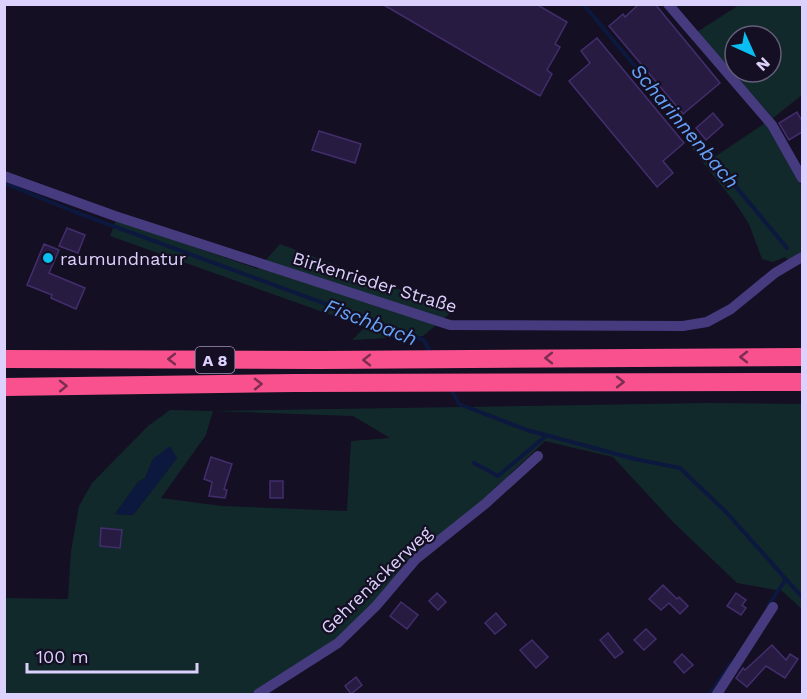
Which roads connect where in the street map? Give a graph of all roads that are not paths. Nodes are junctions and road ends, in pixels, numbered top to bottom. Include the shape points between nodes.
1 (668, 4) edge
2 (4, 176) edge
3 (802, 178) edge
4 (802, 257) edge
5 (802, 357) edge
6 (4, 359) edge
7 (802, 382) edge
8 (4, 387) edge
9 (538, 456) dead end
10 (773, 607) dead end
11 (258, 694) edge
12 (717, 694) edge

1 - 3 street via 772,125
2 - 4 street, Birkenrieder Straße via 450,325 683,326 706,322 731,309 775,273
5 -> 6 highway, A 8
8 -> 7 highway, A 8
9 - 11 street, Gehrenäckerweg via 416,559 338,643
10 - 12 street

